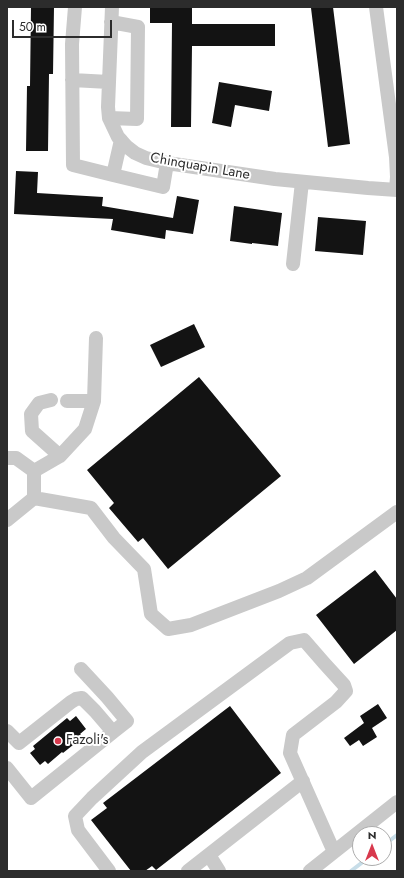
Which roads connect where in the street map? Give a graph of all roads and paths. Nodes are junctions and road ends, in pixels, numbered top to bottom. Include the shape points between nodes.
1 (75, 7) edge
2 (112, 7) edge
3 (376, 7) edge
4 (111, 22) junction
5 (72, 80) junction
6 (109, 82) junction
7 (109, 118) junction
8 (121, 140) junction
9 (167, 163) junction
10 (112, 175) junction
11 (302, 182) junction
12 (396, 189) edge
13 (293, 264) dead end
14 (96, 338) dead end
15 (51, 400) dead end
16 (66, 401) dead end
17 (94, 401) junction
18 (60, 456) junction
19 (7, 458) edge
20 (34, 471) junction
21 (34, 498) junction
22 (397, 512) edge
23 (7, 520) edge
24 (81, 669) dead end
25 (7, 731) edge
26 (113, 732) junction
27 (7, 768) edge
28 (303, 781) junction
29 (397, 802) edge
30 (334, 852) junction
31 (209, 855) junction
32 (109, 871) edge
33 (188, 871) edge
34 (219, 871) edge
35 (310, 871) edge

1 - 5 street
2 - 4 street, Chinquapin Lane
3 - 12 street via 396,157
4 - 6 street, Chinquapin Lane
4 - 7 street via 138,27 137,119
5 - 6 street
5 - 10 street via 73,165
6 - 7 street, Chinquapin Lane
7 - 8 street, Chinquapin Lane
8 - 9 street, Chinquapin Lane via 135,153
8 - 10 street
9 - 10 street via 163,187
9 - 11 street, Chinquapin Lane
11 - 12 street, Chinquapin Lane
11 - 13 street
14 - 17 street
15 - 18 street via 39,403 31,414 32,431
16 - 17 street
17 - 18 street via 85,429
18 - 20 street
19 - 20 street via 16,458
20 - 21 street
21 - 22 street via 91,508 114,538 144,569 151,614 168,629 191,625 307,578
21 - 23 street
24 - 26 street via 127,721
25 - 26 street via 19,743 71,702 82,698
26 - 27 street via 31,798
28 - 30 street
28 - 31 street
28 - 32 street via 290,753 293,735 336,702 346,691 344,685 304,640 290,643 142,752 75,816 78,830
29 - 30 street
30 - 35 street
31 - 33 street
31 - 34 street

